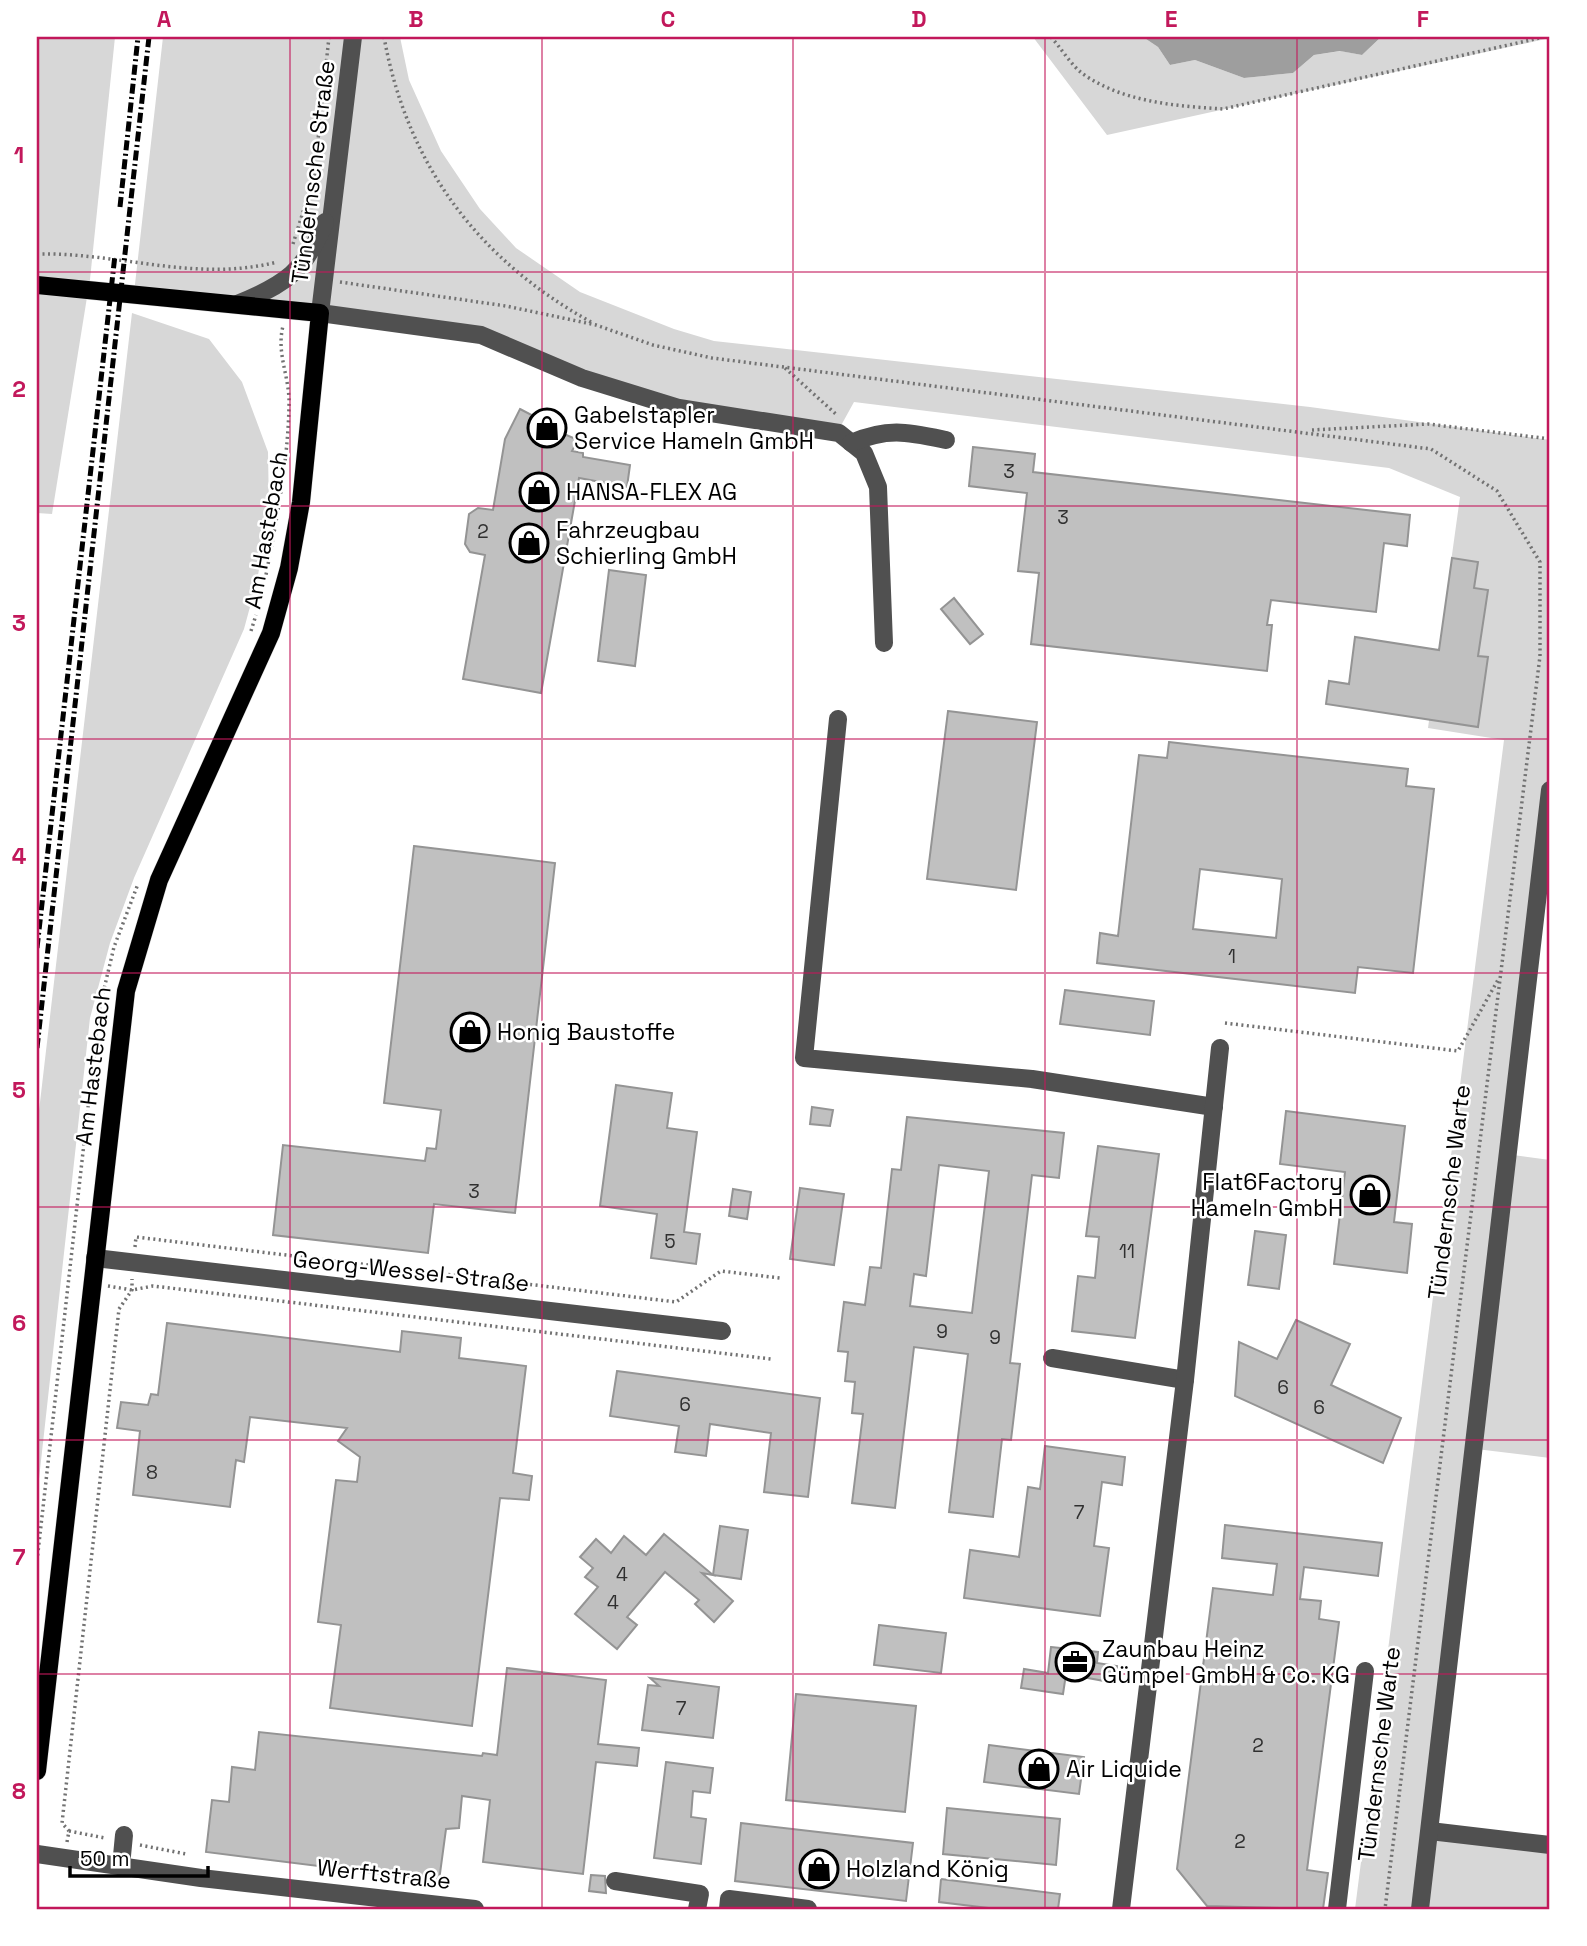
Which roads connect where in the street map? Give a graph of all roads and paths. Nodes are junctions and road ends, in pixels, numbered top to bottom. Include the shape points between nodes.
1 (329, 37) edge
2 (353, 37) edge
3 (384, 37) edge
4 (1051, 37) edge
5 (1544, 37) edge
6 (334, 200) junction
7 (290, 250) dead end
8 (37, 254) edge
9 (284, 259) dead end
10 (325, 279) junction
11 (37, 285) edge
12 (237, 304) junction
13 (287, 310) junction
14 (320, 313) junction
15 (596, 325) junction
16 (783, 367) junction
17 (838, 422) dead end
18 (1302, 430) junction
19 (1550, 439) edge
20 (946, 440) dead end
21 (851, 443) junction
22 (264, 588) dead end
23 (257, 611) dead end
24 (250, 634) dead end
25 (884, 643) dead end
26 (838, 719) dead end
27 (1550, 790) edge
28 (143, 872) dead end
29 (1500, 976) junction
30 (1225, 1023) dead end
31 (1220, 1048) dead end
32 (1214, 1107) junction
33 (95, 1258) junction
34 (133, 1263) junction
35 (780, 1278) dead end
36 (131, 1290) junction
37 (722, 1331) dead end
38 (1052, 1358) dead end
39 (771, 1360) dead end
40 (1185, 1380) junction
41 (37, 1561) edge
42 (1365, 1671) dead end
43 (37, 1771) edge
44 (1430, 1831) junction
45 (124, 1835) dead end
46 (1550, 1845) edge
47 (37, 1854) edge
48 (64, 1858) junction
49 (121, 1866) junction
50 (615, 1881) dead end
51 (475, 1909) edge
52 (697, 1909) edge
53 (728, 1909) edge
54 (808, 1909) edge
55 (1121, 1909) edge
56 (1337, 1909) edge
57 (1384, 1909) edge
58 (1420, 1909) edge

1 - 7 path via 314,177
2 - 6 street, Tündernsche Straße
3 - 15 path via 400,103 420,150 462,218 524,279
4 - 5 path via 1081,73 1118,92 1171,106 1223,109
6 - 10 street, Tündernsche Straße
6 - 12 street via 317,243 297,273
8 - 9 path via 214,271
10 - 14 street, Tündernsche Straße
10 - 15 path via 506,306
11 - 12 main road
12 - 13 main road
13 - 14 main road
13 - 22 path via 279,343 289,408
14 - 21 street via 481,335 582,377 679,408 839,433
14 - 33 main road, Am Hastebach via 301,502 271,633 159,880 125,991
15 - 16 path via 653,345
16 - 17 path via 838,413
16 - 18 path
18 - 19 path via 1428,424
18 - 29 path, Tündernsche Warte via 1431,449 1497,491 1540,562 1540,656
20 - 21 street via 903,431 876,432
21 - 25 street via 864,453 878,487
23 - 24 path
26 - 32 street via 804,1058 1032,1079
27 - 44 street
28 - 41 path via 114,947 99,1010
29 - 30 path via 1458,1051
29 - 57 path, Tündernsche Warte
31 - 32 street
32 - 40 street
33 - 34 street, Georg-Wessel-Straße
33 - 43 main road, Am Hastebach
34 - 35 path via 136,1237 676,1302 722,1271
34 - 36 path
34 - 37 street, Georg-Wessel-Straße
36 - 39 path via 153,1286
36 - 48 path via 119,1309 62,1823 69,1831
38 - 40 street
40 - 55 street
42 - 56 street
44 - 46 street
44 - 58 street
45 - 49 street
47 - 48 street, Werftstraße
48 - 49 street, Werftstraße
49 - 51 street, Werftstraße
50 - 52 street via 700,1894
53 - 54 street via 729,1899

